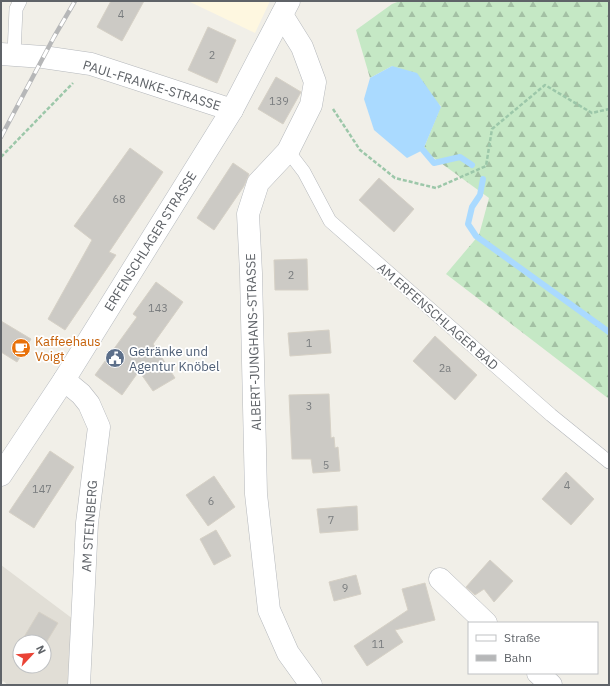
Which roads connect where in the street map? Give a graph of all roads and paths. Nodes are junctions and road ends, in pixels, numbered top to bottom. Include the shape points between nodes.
1 (20, 1) edge
2 (285, 8) edge
3 (7, 54) edge
4 (92, 64) junction
5 (315, 82) junction
6 (609, 109) edge
7 (232, 110) junction
8 (288, 151) junction
9 (1, 157) edge
10 (64, 380) junction
11 (609, 462) edge
12 (1, 475) edge
13 (440, 579) dead end
14 (485, 622) edge
15 (539, 674) edge
16 (79, 685) edge
17 (310, 685) edge
18 (551, 685) edge

1 - 3 lane
2 - 5 street
2 - 7 street, ERFENSCHLAGER STRASSE
3 - 4 street, PAUL-FRANKE-STRASSE
4 - 7 street, PAUL-FRANKE-STRASSE
4 - 9 path
5 - 6 path via 360,150 395,178 436,188 486,166 492,129 544,85 592,113
5 - 8 street, ALBERT-JUNGHANS-STRASSE via 311,105
7 - 10 street, ERFENSCHLAGER STRASSE
8 - 11 lane, AM ERFENSCHLAGER BAD via 304,172 330,221 551,415
8 - 17 street, ALBERT-JUNGHANS-STRASSE via 258,183 248,214 252,273 256,494 269,610 288,653
10 - 12 street, ERFENSCHLAGER STRASSE
10 - 16 street, AM STEINBERG via 89,404 99,427 87,523
13 - 14 street
15 - 18 street

